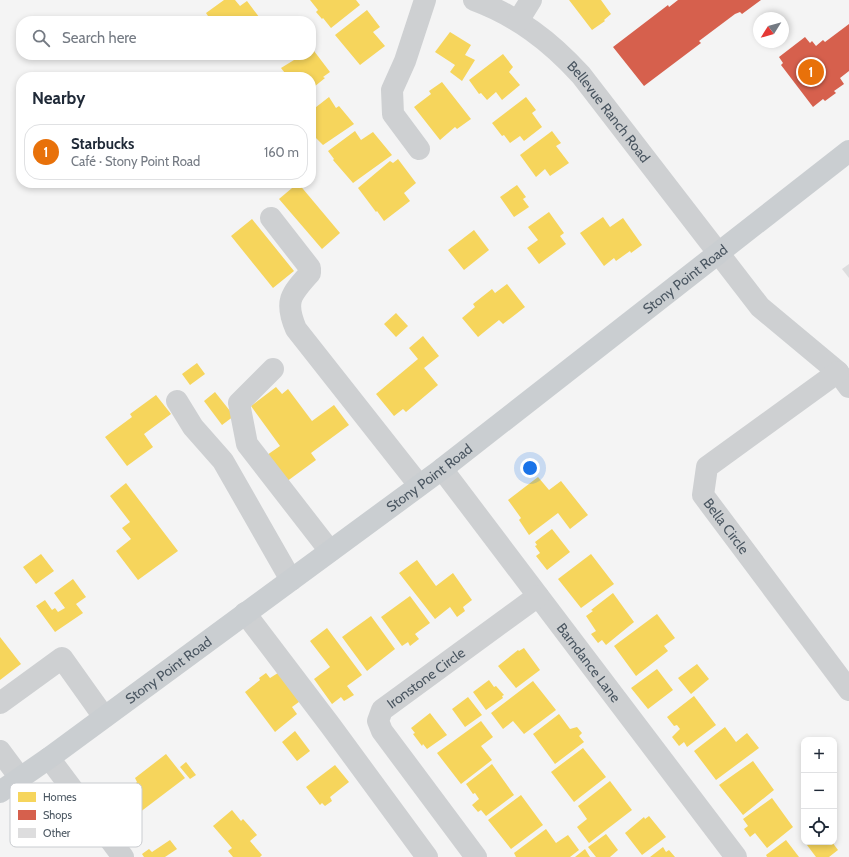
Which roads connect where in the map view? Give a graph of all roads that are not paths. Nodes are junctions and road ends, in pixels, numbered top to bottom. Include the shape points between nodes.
1 (425, 0) edge
2 (474, 0) edge
3 (531, 0) edge
4 (518, 21) junction
5 (419, 149) dead end
6 (849, 152) edge
7 (271, 218) dead end
8 (718, 253) junction
9 (273, 369) dead end
10 (843, 379) edge
11 (177, 401) dead end
12 (442, 469) junction
13 (419, 485) junction
14 (330, 551) junction
15 (291, 580) junction
16 (538, 596) junction
17 (245, 613) junction
18 (849, 690) edge
19 (0, 703) edge
20 (104, 717) junction
21 (0, 751) edge
22 (49, 758) junction
23 (20, 778) junction
24 (13, 783) edge
25 (68, 783) edge
26 (10, 785) edge
27 (0, 792) edge
28 (116, 847) edge
29 (123, 857) edge
30 (427, 857) edge
31 (476, 857) edge
32 (736, 857) edge

1 - 5 street via 406,61 392,90 393,114
2 - 4 street, Bellevue Ranch Road
3 - 4 street
4 - 8 street, Bellevue Ranch Road via 544,38 581,75
6 - 8 main road, Stony Point Road
7 - 13 street via 310,268 310,273 292,293 289,306 296,329
8 - 10 street, Bella Circle via 760,307
8 - 12 main road, Stony Point Road
9 - 14 street via 239,403 247,444
10 - 18 street, Bella Circle via 707,467 703,495
11 - 15 street via 192,427 223,461
12 - 13 main road, Stony Point Road
12 - 16 street, Barndance Lane
13 - 14 main road, Stony Point Road
14 - 15 main road, Stony Point Road
15 - 17 main road, Stony Point Road
16 - 31 street, Ironstone Circle via 382,710 378,721 382,731
16 - 32 street, Barndance Lane
17 - 20 main road, Stony Point Road
17 - 30 street
19 - 20 street via 62,658
20 - 22 main road, Stony Point Road
21 - 23 street
22 - 23 main road, Stony Point Road
22 - 25 street
23 - 24 main road, Stony Point Road
26 - 27 main road, Stony Point Road
28 - 29 street

